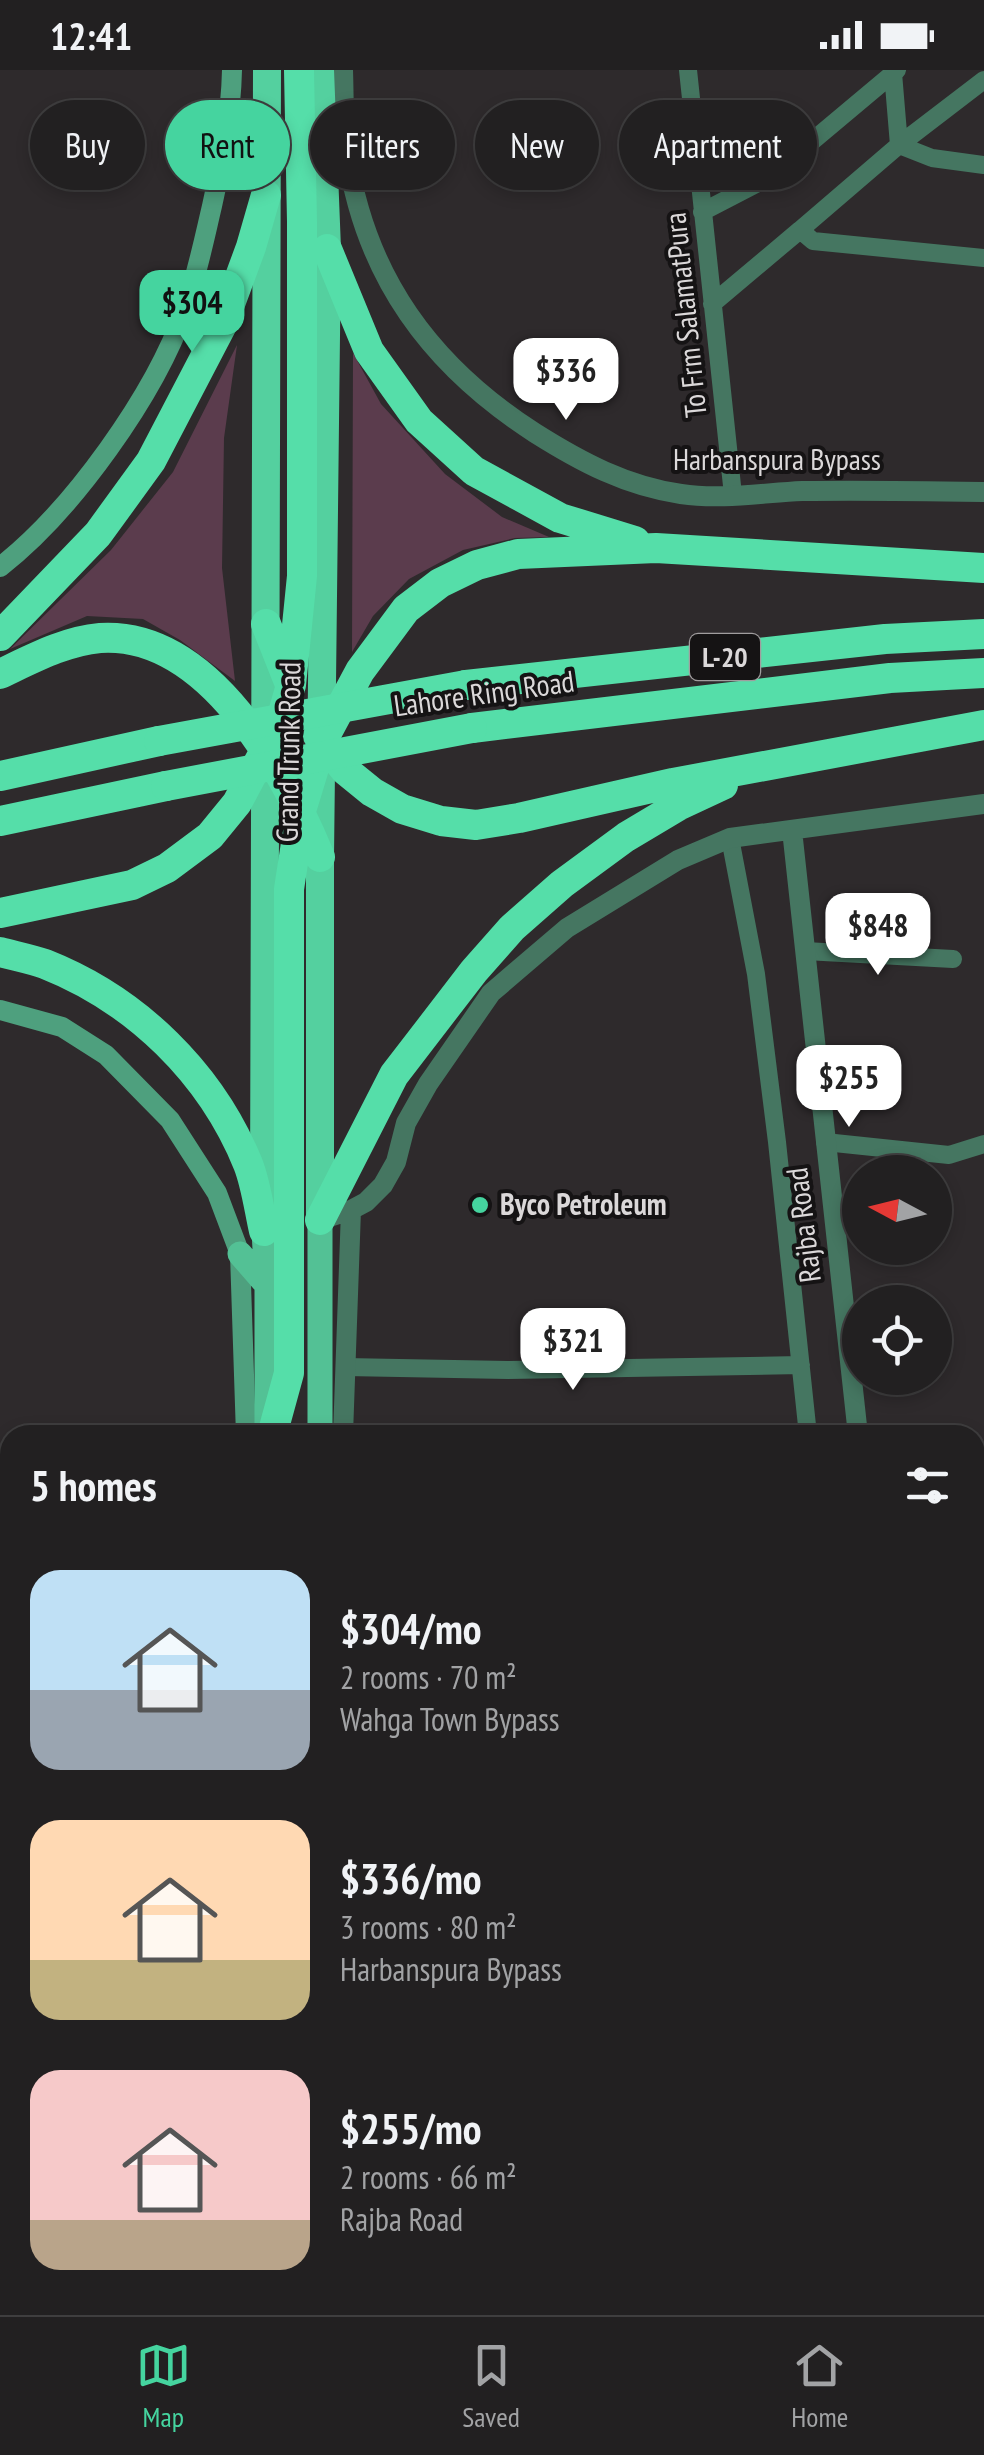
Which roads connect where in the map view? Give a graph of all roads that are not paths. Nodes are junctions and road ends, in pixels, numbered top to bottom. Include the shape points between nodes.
1 (232, 70) edge
2 (266, 70) edge
3 (299, 70) edge
4 (320, 70) edge
5 (343, 70) edge
6 (688, 70) edge
7 (895, 72) edge
8 (984, 80) edge
9 (899, 145) junction
10 (984, 165) edge
11 (266, 195) junction
12 (702, 212) junction
13 (800, 230) junction
14 (327, 248) junction
15 (984, 258) edge
16 (712, 304) junction
17 (984, 492) edge
18 (733, 495) junction
19 (656, 548) junction
20 (0, 567) edge
21 (984, 568) edge
22 (266, 624) junction
23 (984, 634) edge
24 (0, 636) edge
25 (984, 673) edge
26 (0, 674) edge
27 (291, 685) junction
28 (984, 725) edge
29 (322, 742) junction
30 (264, 749) junction
31 (757, 768) junction
32 (0, 776) edge
33 (984, 804) edge
34 (301, 811) junction
35 (0, 821) edge
36 (792, 830) junction
37 (730, 838) junction
38 (320, 856) junction
39 (0, 913) edge
40 (805, 951) junction
41 (0, 952) edge
42 (953, 959) dead end
43 (0, 1010) edge
44 (825, 1142) junction
45 (984, 1144) edge
46 (351, 1210) junction
47 (320, 1220) junction
48 (264, 1231) junction
49 (240, 1254) junction
50 (267, 1285) junction
51 (801, 1365) junction
52 (345, 1367) junction
53 (246, 1425) edge
54 (270, 1425) edge
55 (273, 1425) edge
56 (320, 1425) edge
57 (343, 1425) edge
58 (807, 1425) edge
59 (857, 1425) edge
60 (0, 1679) edge
61 (0, 1694) edge

1 - 20 main road via 226,146 196,276 176,330 93,470
2 - 11 highway, Grand Trunk Road
3 - 27 highway via 302,576
4 - 14 highway, Grand Trunk Road
5 - 18 street, Harbanspura Bypass via 347,156 362,218 386,278 440,355 513,419 574,458 650,488
6 - 12 street, To Frm SalamatPura
7 - 9 street
7 - 12 street via 760,182
8 - 9 street
9 - 10 street via 932,158
9 - 13 street
11 - 22 highway, Grand Trunk Road
11 - 24 highway via 223,323 151,461 98,534
12 - 16 street, To Frm SalamatPura
13 - 15 street via 813,242
13 - 16 street
14 - 19 highway via 368,351 419,421 474,471 560,518
14 - 29 highway, Grand Trunk Road
16 - 18 street, To Frm SalamatPura
17 - 18 street, Harbanspura Bypass
19 - 21 highway
19 - 29 highway via 518,554 440,583 380,640
22 - 27 highway
22 - 30 highway, Grand Trunk Road
23 - 32 highway, Lahore Ring Road / L-20, bridge via 466,685 158,740
25 - 35 highway, Lahore Ring Road / L-20, bridge via 890,678 472,728
26 - 30 highway via 79,640 146,644 206,678
27 - 29 highway
27 - 30 highway
28 - 31 highway
29 - 31 highway via 345,770 402,809 476,825
29 - 34 highway
29 - 38 highway, Grand Trunk Road
30 - 34 highway
30 - 39 highway via 237,802 210,836 167,868 132,886
30 - 48 highway, Grand Trunk Road
31 - 47 highway via 626,837 512,928 394,1075
33 - 36 street
34 - 38 highway
34 - 55 highway via 289,888 290,1373
36 - 37 street
36 - 40 street, Rajba Road
37 - 46 street via 678,860 567,928 491,993 406,1123 390,1175
37 - 51 street via 756,974
38 - 47 highway, Grand Trunk Road
40 - 42 street
40 - 44 street, Rajba Road
41 - 48 highway via 93,986 144,1021 190,1066 249,1166
43 - 49 main road via 62,1027 106,1055 170,1120 216,1193
44 - 45 street via 949,1155
44 - 59 street, Rajba Road
46 - 47 street
46 - 52 street
47 - 56 main road, Grand Trunk Road
48 - 50 main road, Grand Trunk Road
49 - 50 main road
49 - 53 main road
50 - 54 main road, Grand Trunk Road
51 - 52 street
51 - 58 street
52 - 57 street
60 - 61 street

